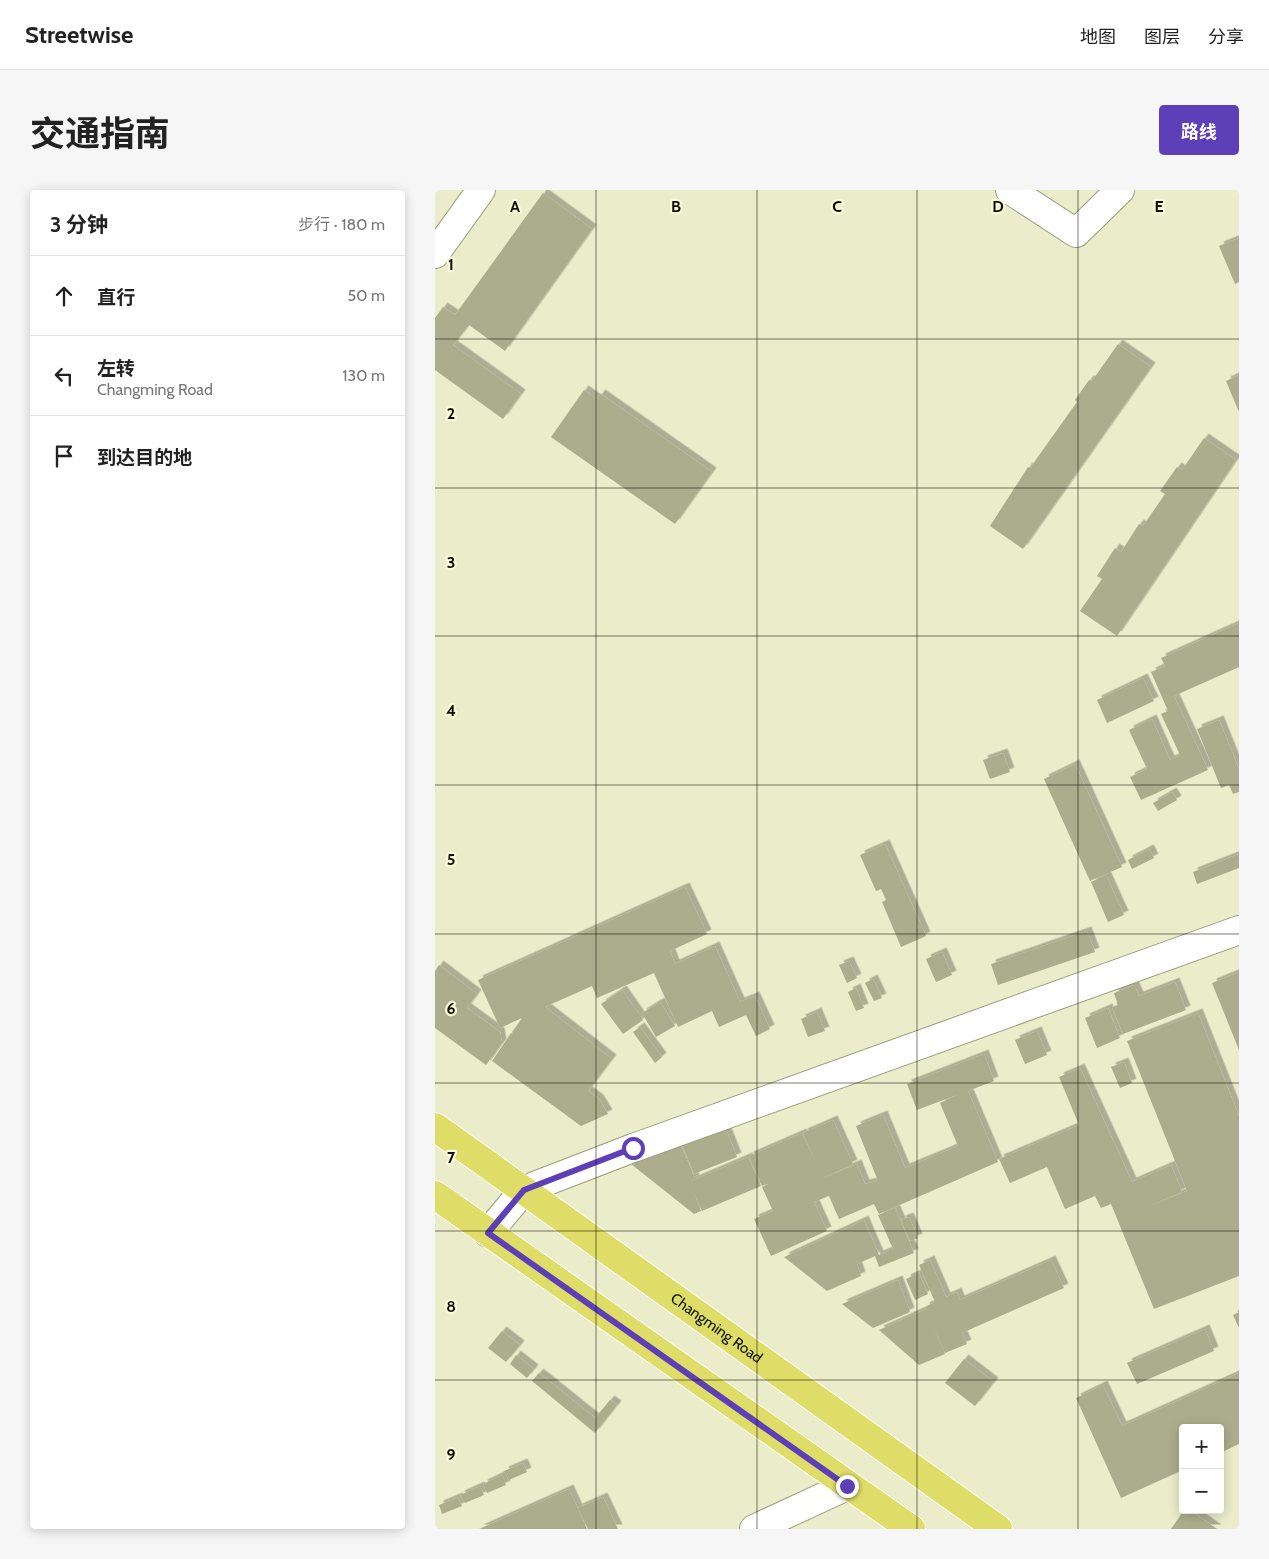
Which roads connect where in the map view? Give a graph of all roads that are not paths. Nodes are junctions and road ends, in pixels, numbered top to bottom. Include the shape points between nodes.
1 (481, 190) edge
2 (1010, 190) edge
3 (1120, 190) edge
4 (435, 254) edge
5 (1239, 930) edge
6 (435, 1128) edge
7 (524, 1190) junction
8 (435, 1195) edge
9 (488, 1233) junction
10 (847, 1486) junction
11 (754, 1529) edge
12 (911, 1529) edge
13 (998, 1529) edge

1 - 4 street
2 - 3 street via 1076,233
5 - 7 street
6 - 7 main road, Changming Road
7 - 9 street
7 - 13 main road, Changming Road
8 - 9 main road
9 - 10 main road
10 - 11 street
10 - 12 main road

